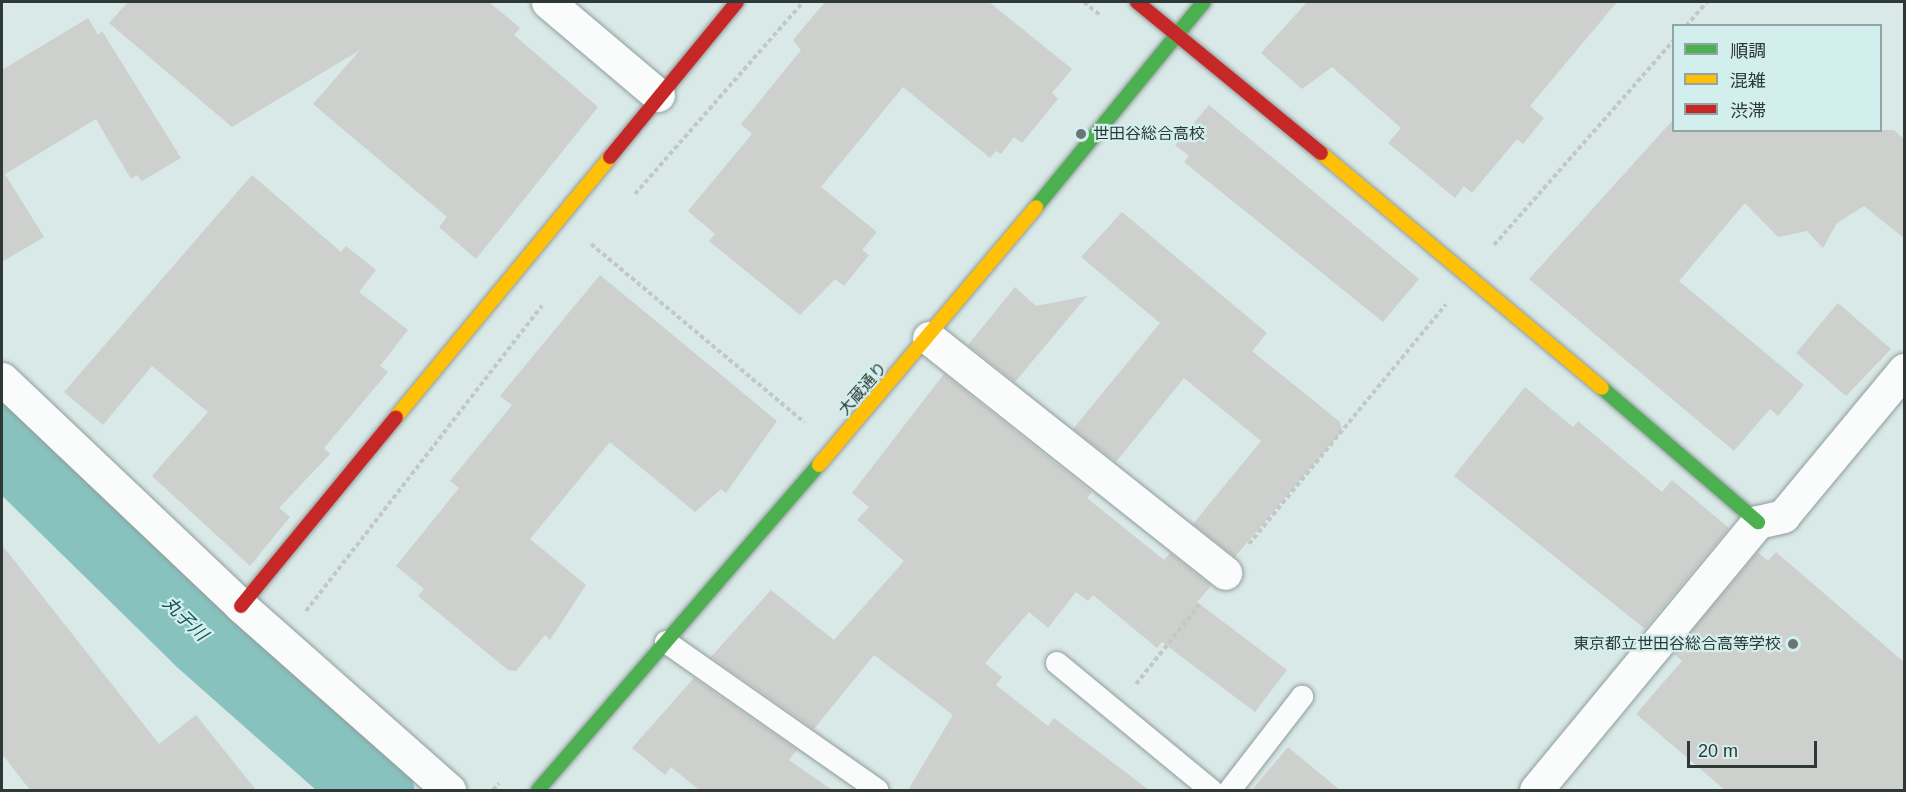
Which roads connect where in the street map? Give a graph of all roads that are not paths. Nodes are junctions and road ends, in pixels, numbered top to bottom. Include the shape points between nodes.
1 (548, 2) edge
2 (737, 2) edge
3 (1137, 2) edge
4 (1204, 2) edge
5 (1175, 33) junction
6 (658, 94) junction
7 (929, 338) junction
8 (1905, 370) edge
9 (2, 379) edge
10 (1758, 522) junction
11 (1225, 573) road end
12 (241, 606) junction
13 (666, 642) junction
14 (1057, 663) dead end
15 (1302, 697) dead end
16 (449, 790) edge
17 (538, 790) edge
18 (877, 790) edge
19 (1210, 790) edge
20 (1230, 790) edge
21 (1536, 790) edge

1 - 6 street
2 - 6 street
3 - 5 street
4 - 5 street, 大蔵通り
5 - 7 street, 大蔵通り
5 - 10 street via 1470,275
6 - 12 street
7 - 11 street
7 - 13 street, 大蔵通り
8 - 10 street via 1783,516
9 - 12 street
10 - 21 street
12 - 16 street
13 - 17 street, 大蔵通り
13 - 18 lane
14 - 19 lane
15 - 20 lane

